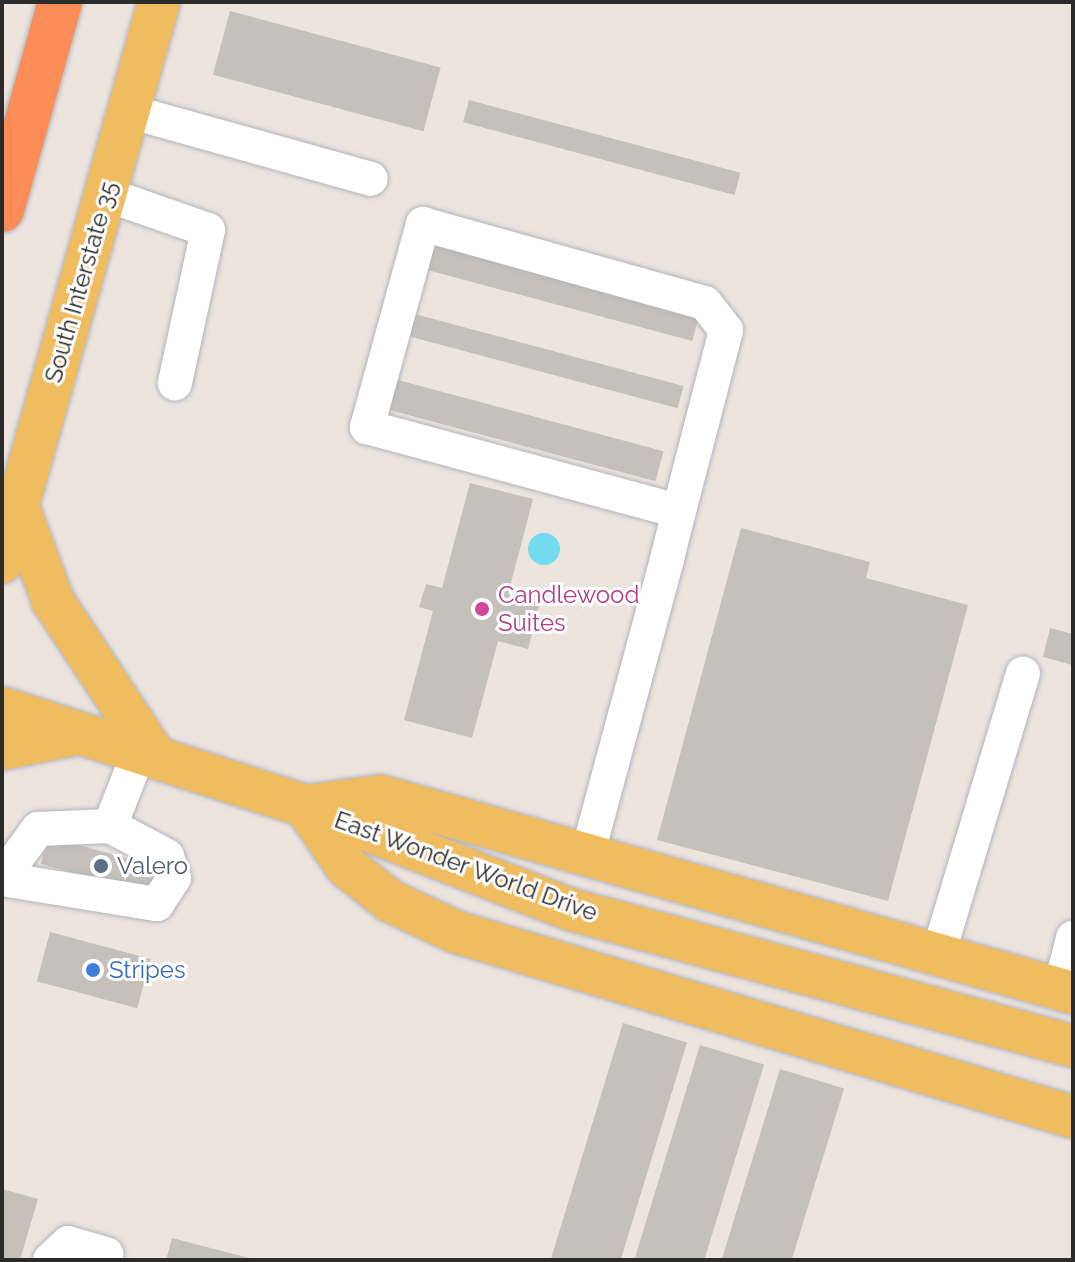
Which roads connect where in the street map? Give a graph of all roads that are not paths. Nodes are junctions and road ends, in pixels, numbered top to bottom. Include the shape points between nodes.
1 (60, 2) edge
2 (159, 2) edge
3 (128, 111) junction
4 (371, 179) dead end
5 (105, 194) junction
6 (2, 210) edge
7 (175, 383) dead end
8 (18, 506) junction
9 (679, 511) junction
10 (2, 561) edge
11 (1023, 674) dead end
12 (2, 708) edge
13 (80, 734) junction
14 (2, 749) edge
15 (148, 755) junction
16 (305, 806) junction
17 (110, 826) junction
18 (587, 856) junction
19 (2, 878) edge
20 (1073, 938) edge
21 (938, 955) junction
22 (1067, 991) edge
23 (1073, 1046) edge
24 (1073, 1117) edge
25 (106, 1254) dead end
26 (50, 1260) edge

1 - 6 highway
2 - 3 main road, South Interstate 35
3 - 4 lane
3 - 5 main road, South Interstate 35
5 - 7 lane via 208,230
5 - 8 main road, South Interstate 35
8 - 10 main road, South Interstate 35
8 - 15 main road via 53,601
9 - 9 lane via 726,330 705,303 423,224 367,427
9 - 18 lane
11 - 21 lane
12 - 13 main road, East Wonder World Drive
13 - 14 main road
13 - 15 main road, East Wonder World Drive
15 - 16 main road, East Wonder World Drive
15 - 17 lane
16 - 18 main road via 380,796
16 - 23 main road, East Wonder World Drive via 569,909
16 - 24 main road via 347,867 390,901 456,932
17 - 19 lane via 38,829
17 - 19 lane via 167,856 174,878 157,904
18 - 21 main road
20 - 22 lane
21 - 22 main road
25 - 26 lane via 68,1243

